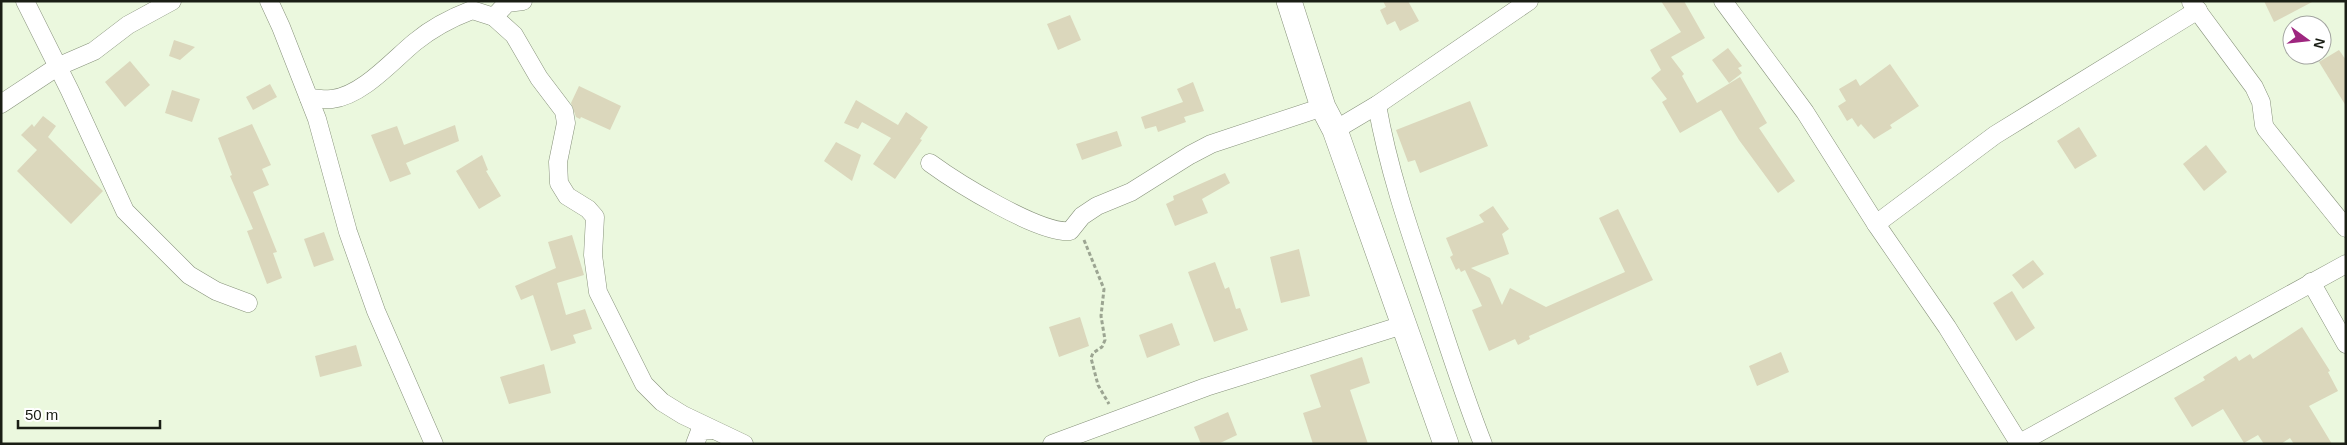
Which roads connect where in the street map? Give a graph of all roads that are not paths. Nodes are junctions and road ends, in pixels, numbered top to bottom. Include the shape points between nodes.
1 (25, 1) edge
2 (172, 1) edge
3 (269, 1) edge
4 (523, 1) edge
5 (1289, 1) edge
6 (1529, 1) edge
7 (1723, 1) edge
8 (2194, 6) edge
9 (494, 17) junction
10 (57, 67) junction
11 (309, 98) junction
12 (1, 104) edge
13 (1377, 105) junction
14 (1323, 107) junction
15 (1336, 130) junction
16 (930, 164) dead end
17 (1876, 224) junction
18 (2346, 228) edge
19 (2346, 264) edge
20 (2311, 282) junction
21 (248, 303) dead end
22 (1403, 325) junction
23 (2346, 344) edge
24 (712, 430) junction
25 (434, 444) edge
26 (695, 444) edge
27 (744, 444) edge
28 (1052, 444) edge
29 (1446, 444) edge
30 (1483, 444) edge
31 (2019, 444) edge

1 - 10 street
2 - 10 street via 128,25 94,51
3 - 11 street
4 - 9 street via 507,3
5 - 14 street
6 - 13 street
7 - 17 street via 1805,112
8 - 17 street via 1995,135
8 - 18 street via 2254,87 2261,102 2266,129
9 - 11 street via 472,10 453,18 435,27 378,76 351,92 334,99
9 - 24 street via 514,34 539,78 564,111 566,123 558,162 559,183 566,196 595,217 592,255 598,292 637,372 662,402
10 - 12 street
10 - 21 street via 125,212 189,275 216,291
11 - 25 street via 348,232 376,312
13 - 15 street
13 - 30 street via 1408,230
14 - 15 street
14 - 16 street via 1190,154 1131,192 1097,206 1082,216 1070,231 1057,230 1010,211 966,189
15 - 22 street
17 - 31 street via 1947,327
19 - 20 street
20 - 23 street
20 - 31 street
22 - 28 street via 1206,387
22 - 29 street
24 - 26 street via 700,431
24 - 27 street

